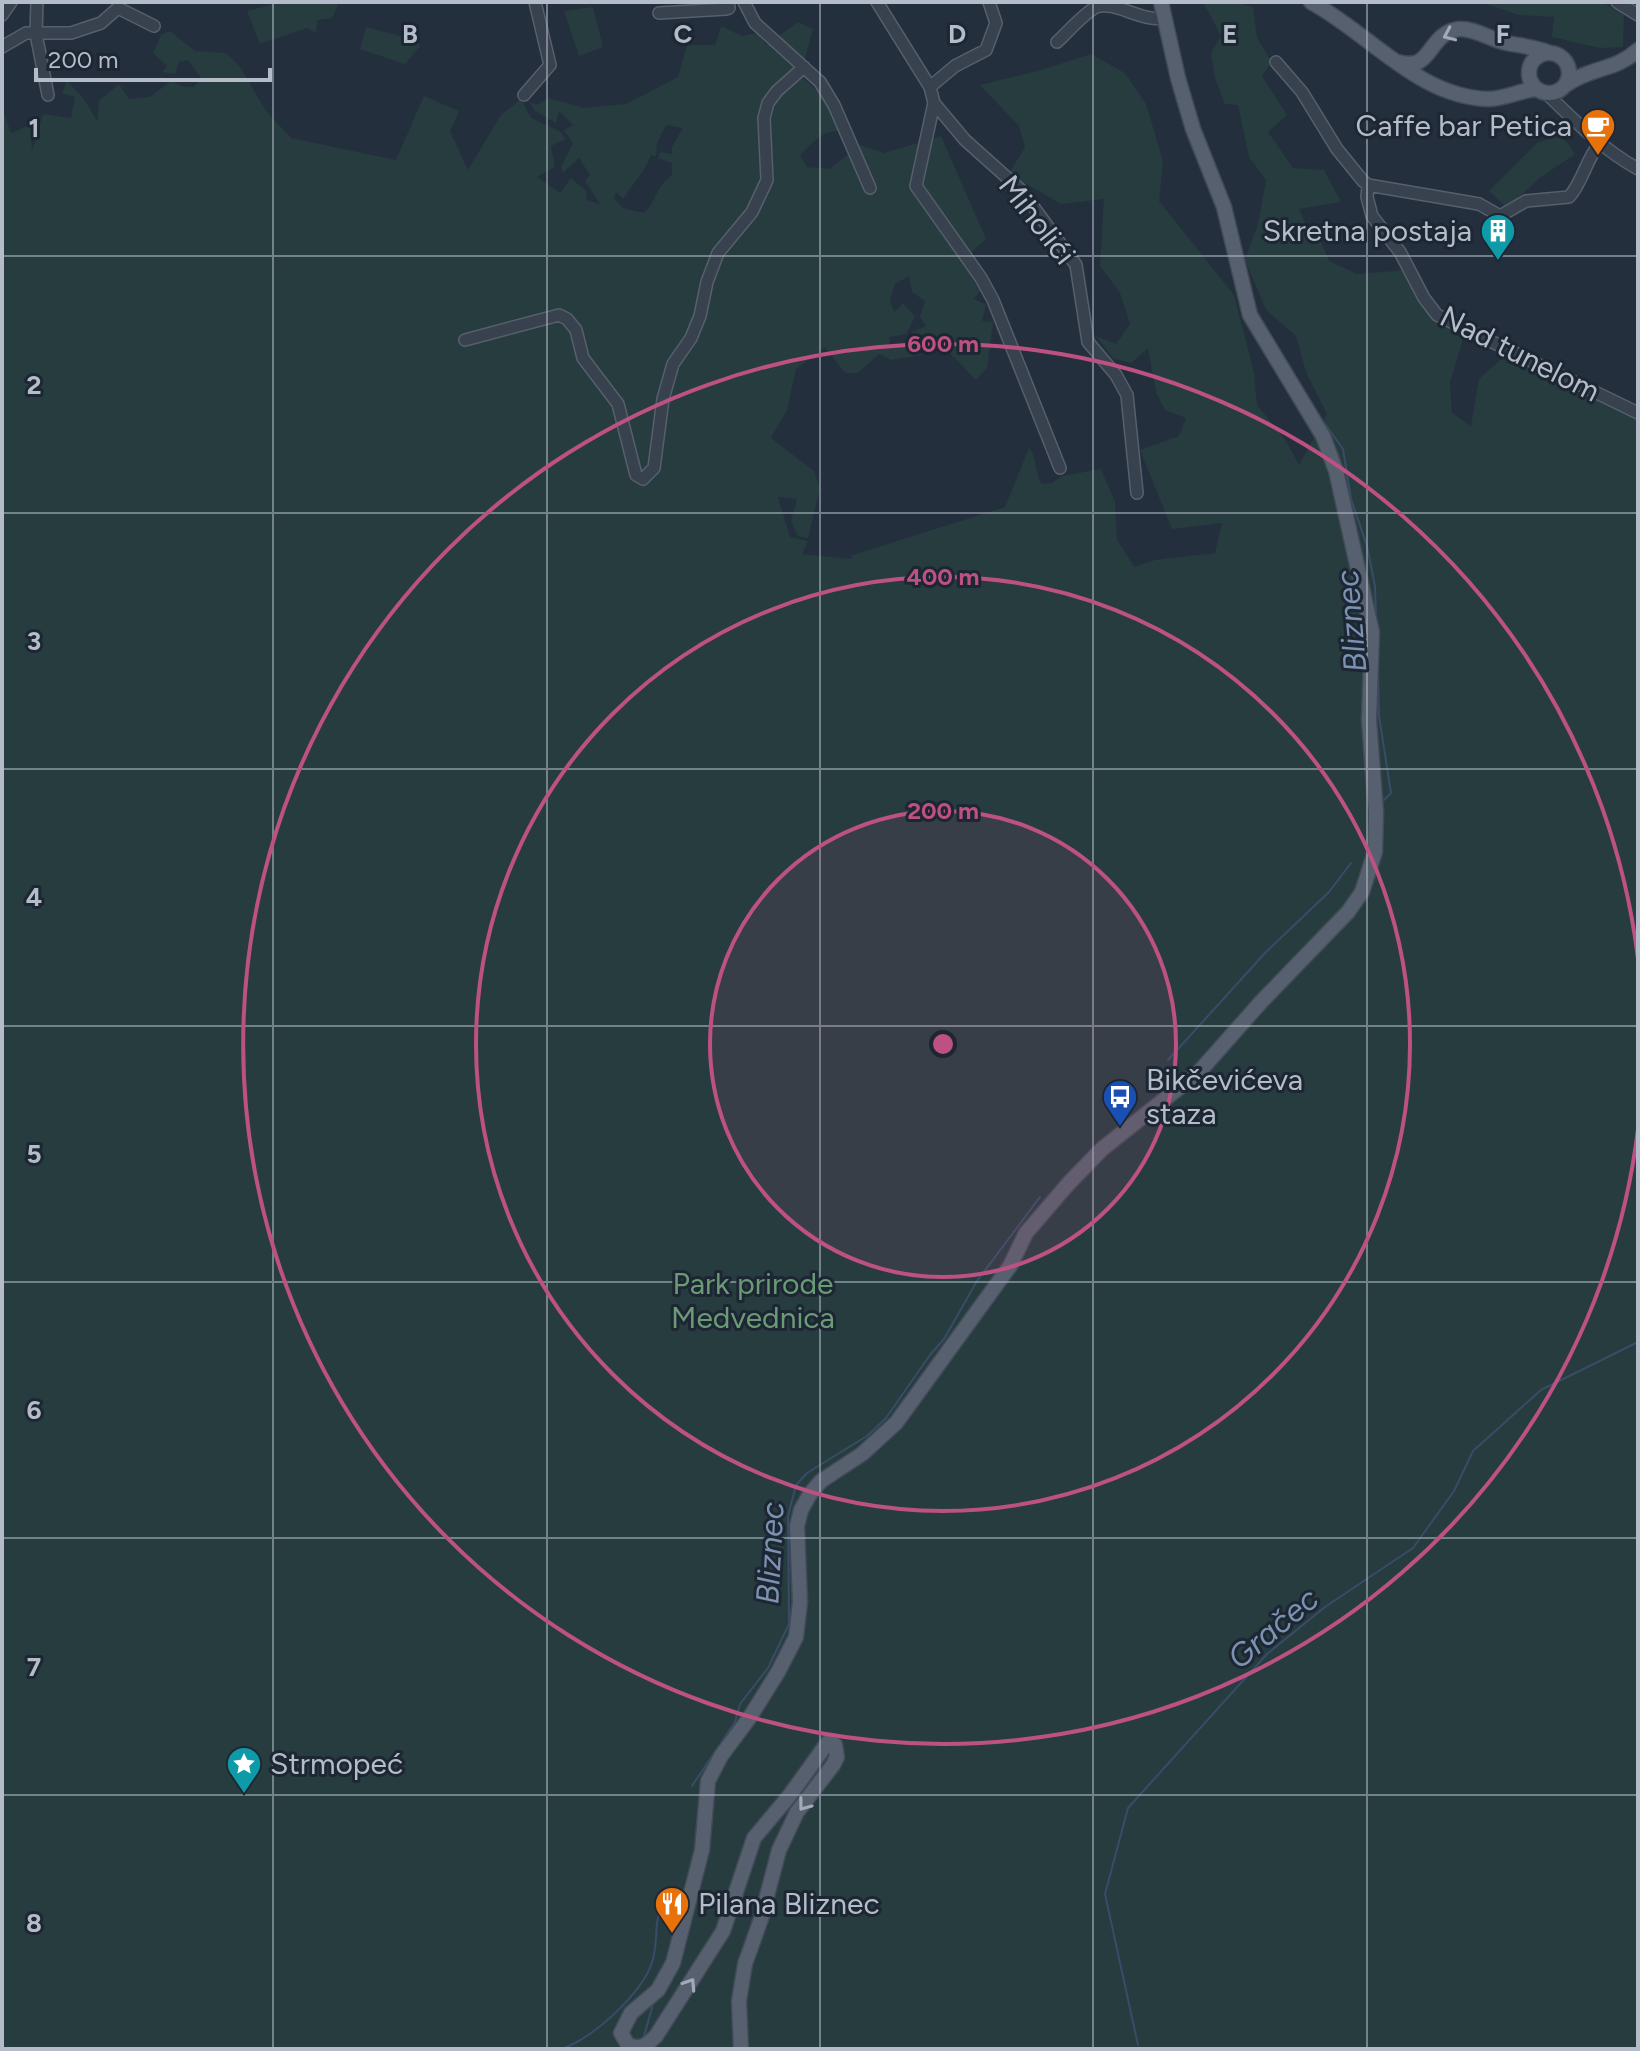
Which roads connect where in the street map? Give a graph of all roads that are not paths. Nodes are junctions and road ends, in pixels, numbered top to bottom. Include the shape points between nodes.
1 (11, 2) edge
2 (37, 2) edge
3 (535, 2) edge
4 (728, 2) edge
5 (744, 2) edge
6 (877, 2) edge
7 (989, 2) edge
8 (1161, 2) edge
9 (1311, 2) edge
10 (1623, 4) edge
11 (113, 5) edge
12 (659, 13) dead end
13 (2, 15) edge
14 (1638, 15) edge
15 (1165, 18) junction
16 (154, 26) dead end
17 (36, 34) junction
18 (1057, 42) dead end
19 (2, 47) edge
20 (1638, 50) edge
21 (1550, 53) junction
22 (1423, 59) junction
23 (1276, 62) dead end
24 (1397, 62) junction
25 (1567, 62) junction
26 (804, 67) junction
27 (1595, 71) junction
28 (1423, 80) junction
29 (1565, 86) junction
30 (930, 87) junction
31 (1541, 91) junction
32 (48, 95) dead end
33 (524, 95) dead end
34 (934, 103) junction
35 (1567, 114) junction
36 (1600, 143) junction
37 (1638, 169) edge
38 (1368, 185) junction
39 (870, 188) dead end
40 (465, 340) dead end
41 (1638, 413) edge
42 (1060, 468) dead end
43 (1137, 493) dead end
44 (643, 2047) edge
45 (741, 2049) edge

1 - 13 street
2 - 17 street
3 - 33 street via 550,65
4 - 12 street via 726,9
5 - 26 street via 755,23
6 - 30 street, Miholići
7 - 30 street via 996,23 986,50
8 - 15 main road
9 - 24 main road
10 - 14 street
11 - 16 street
11 - 17 street via 101,23 71,33
15 - 18 street via 1146,18 1103,4
15 - 44 main road via 1193,129 1224,207 1250,315 1323,436 1336,471 1372,632 1369,720 1375,852 1362,892 1348,912 1199,1072 1102,1149 1069,1183 1026,1233 1010,1266 896,1423 810,1494 797,1526 796,1637 708,1781 702,1850 673,1963 621,2029 628,2045
17 - 19 street via 26,33
17 - 32 street
20 - 27 main road via 1613,67
21 -> 22 main road via 1456,29 1437,40
21 - 25 main road
21 - 31 main road via 1530,66 1529,78
22 - 24 main road via 1410,65
22 - 28 main road
23 - 38 street via 1302,92 1347,164
24 - 28 main road
25 - 27 main road
25 - 29 main road
26 - 39 street via 834,105
26 - 40 street via 768,103 767,180 752,212 718,253 700,316 673,364 654,468 648,476 636,475 618,404 583,358 576,330 567,319 559,315
27 - 29 main road
28 - 31 main road via 1483,99
29 - 31 main road
29 - 35 street via 1561,102
30 - 34 street, Miholići
31 - 35 street
34 - 42 street, Miholići via 916,186 993,300
34 - 43 street, Miholići via 965,140 1021,190 1076,265 1088,342 1127,395
35 - 36 street
36 - 37 street
36 - 38 street via 1569,197 1526,201 1500,216 1479,204
38 - 41 street, Nad tunelom via 1372,216 1437,315
44 -> 45 main road via 665,2023 723,1931 759,1829 828,1742 835,1745 837,1757 786,1833 745,1964 739,2001

